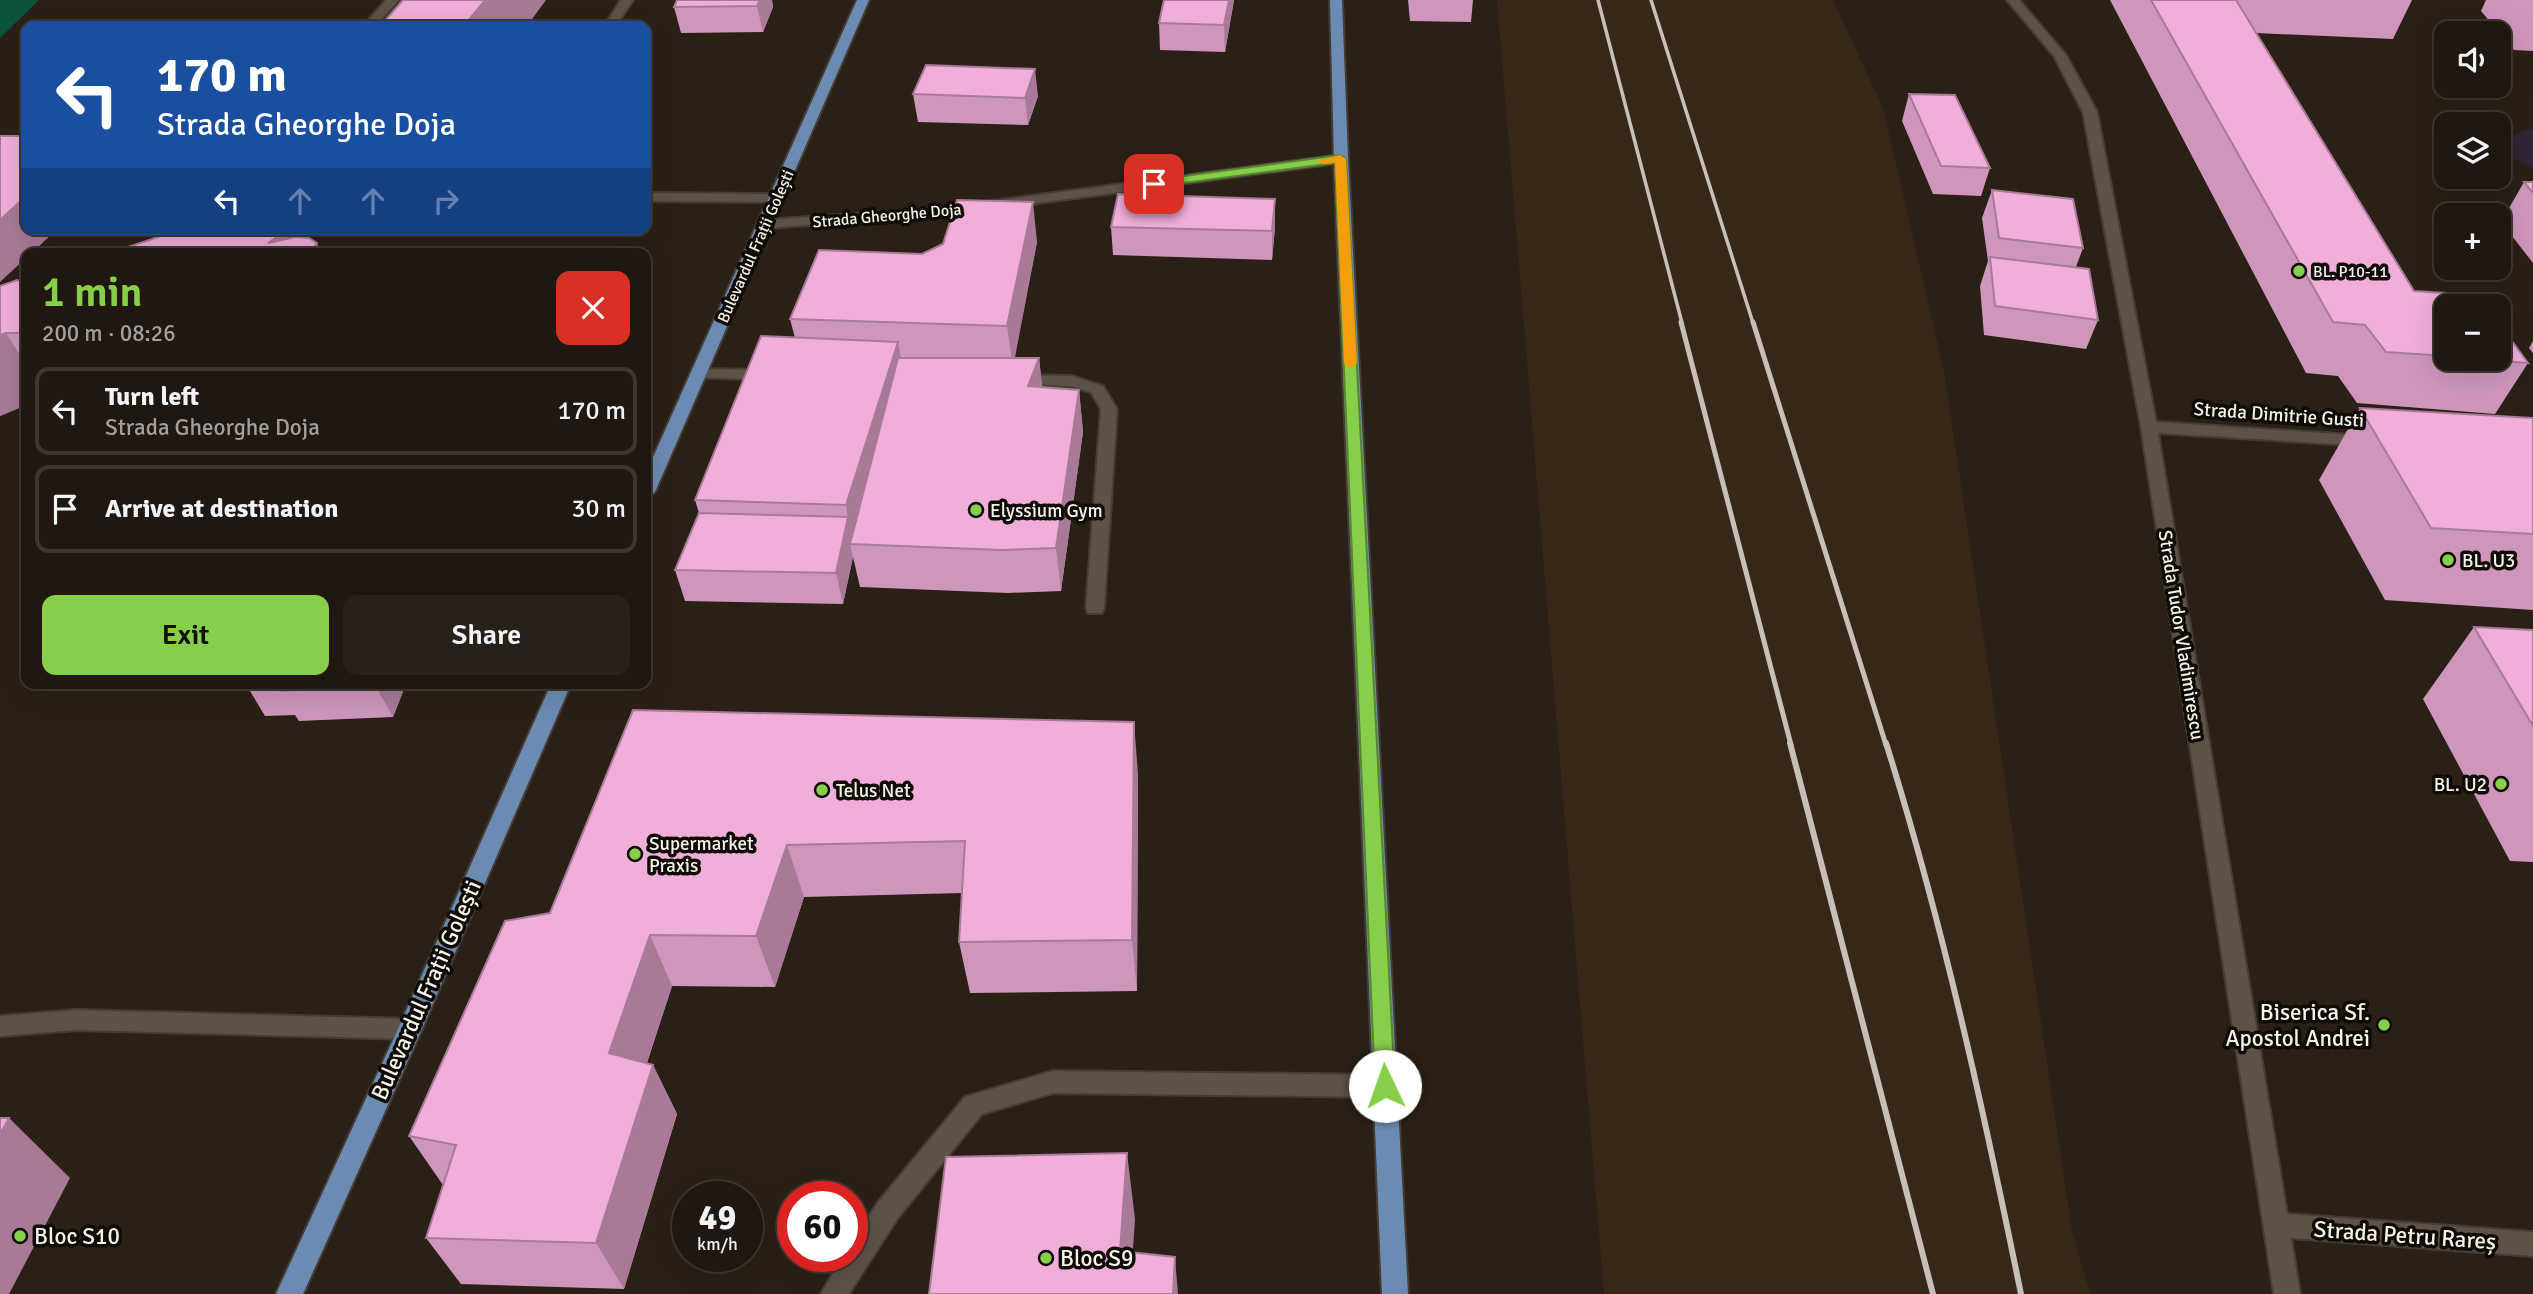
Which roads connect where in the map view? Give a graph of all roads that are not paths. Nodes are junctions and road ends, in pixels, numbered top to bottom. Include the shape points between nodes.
1 (393, 0) edge
2 (627, 0) edge
3 (863, 0) edge
4 (1336, 0) edge
5 (2013, 0) edge
6 (374, 21) edge
7 (613, 21) edge
8 (1340, 159) junction
9 (651, 197) edge
10 (777, 198) junction
11 (766, 223) junction
12 (698, 374) junction
13 (781, 375) edge
14 (1002, 379) edge
15 (2149, 427) junction
16 (2382, 442) edge
17 (651, 481) edge
18 (1095, 608) dead end
19 (559, 689) edge
20 (0, 1026) edge
21 (410, 1029) junction
22 (1385, 1086) junction
23 (2277, 1225) junction
24 (2533, 1244) edge
25 (289, 1294) edge
26 (834, 1294) edge
27 (1395, 1294) edge
28 (2287, 1294) edge

1 - 6 street
2 - 7 street
3 - 10 main road, Bulevardul Frații Golești
4 - 8 main road
5 - 15 street, Strada Tudor Vladimirescu via 2060,55 2090,112
8 - 11 street, Strada Gheorghe Doja via 940,212
8 - 22 main road
9 - 10 street
10 - 11 main road, Bulevardul Frații Golești
11 - 12 main road, Bulevardul Frații Golești
12 - 13 street
12 - 17 main road, Bulevardul Frații Golești
14 - 18 street via 1071,381 1097,389 1109,409
15 - 16 street, Strada Dimitrie Gusti
15 - 23 street, Strada Tudor Vladimirescu
19 - 21 main road, Bulevardul Frații Golești
20 - 21 street via 78,1020
21 - 25 main road, Bulevardul Frații Golești
22 - 26 street via 1053,1082 974,1105 888,1210
22 - 27 main road
23 - 24 street, Strada Petru Rareș
23 - 28 street, Strada Tudor Vladimirescu

